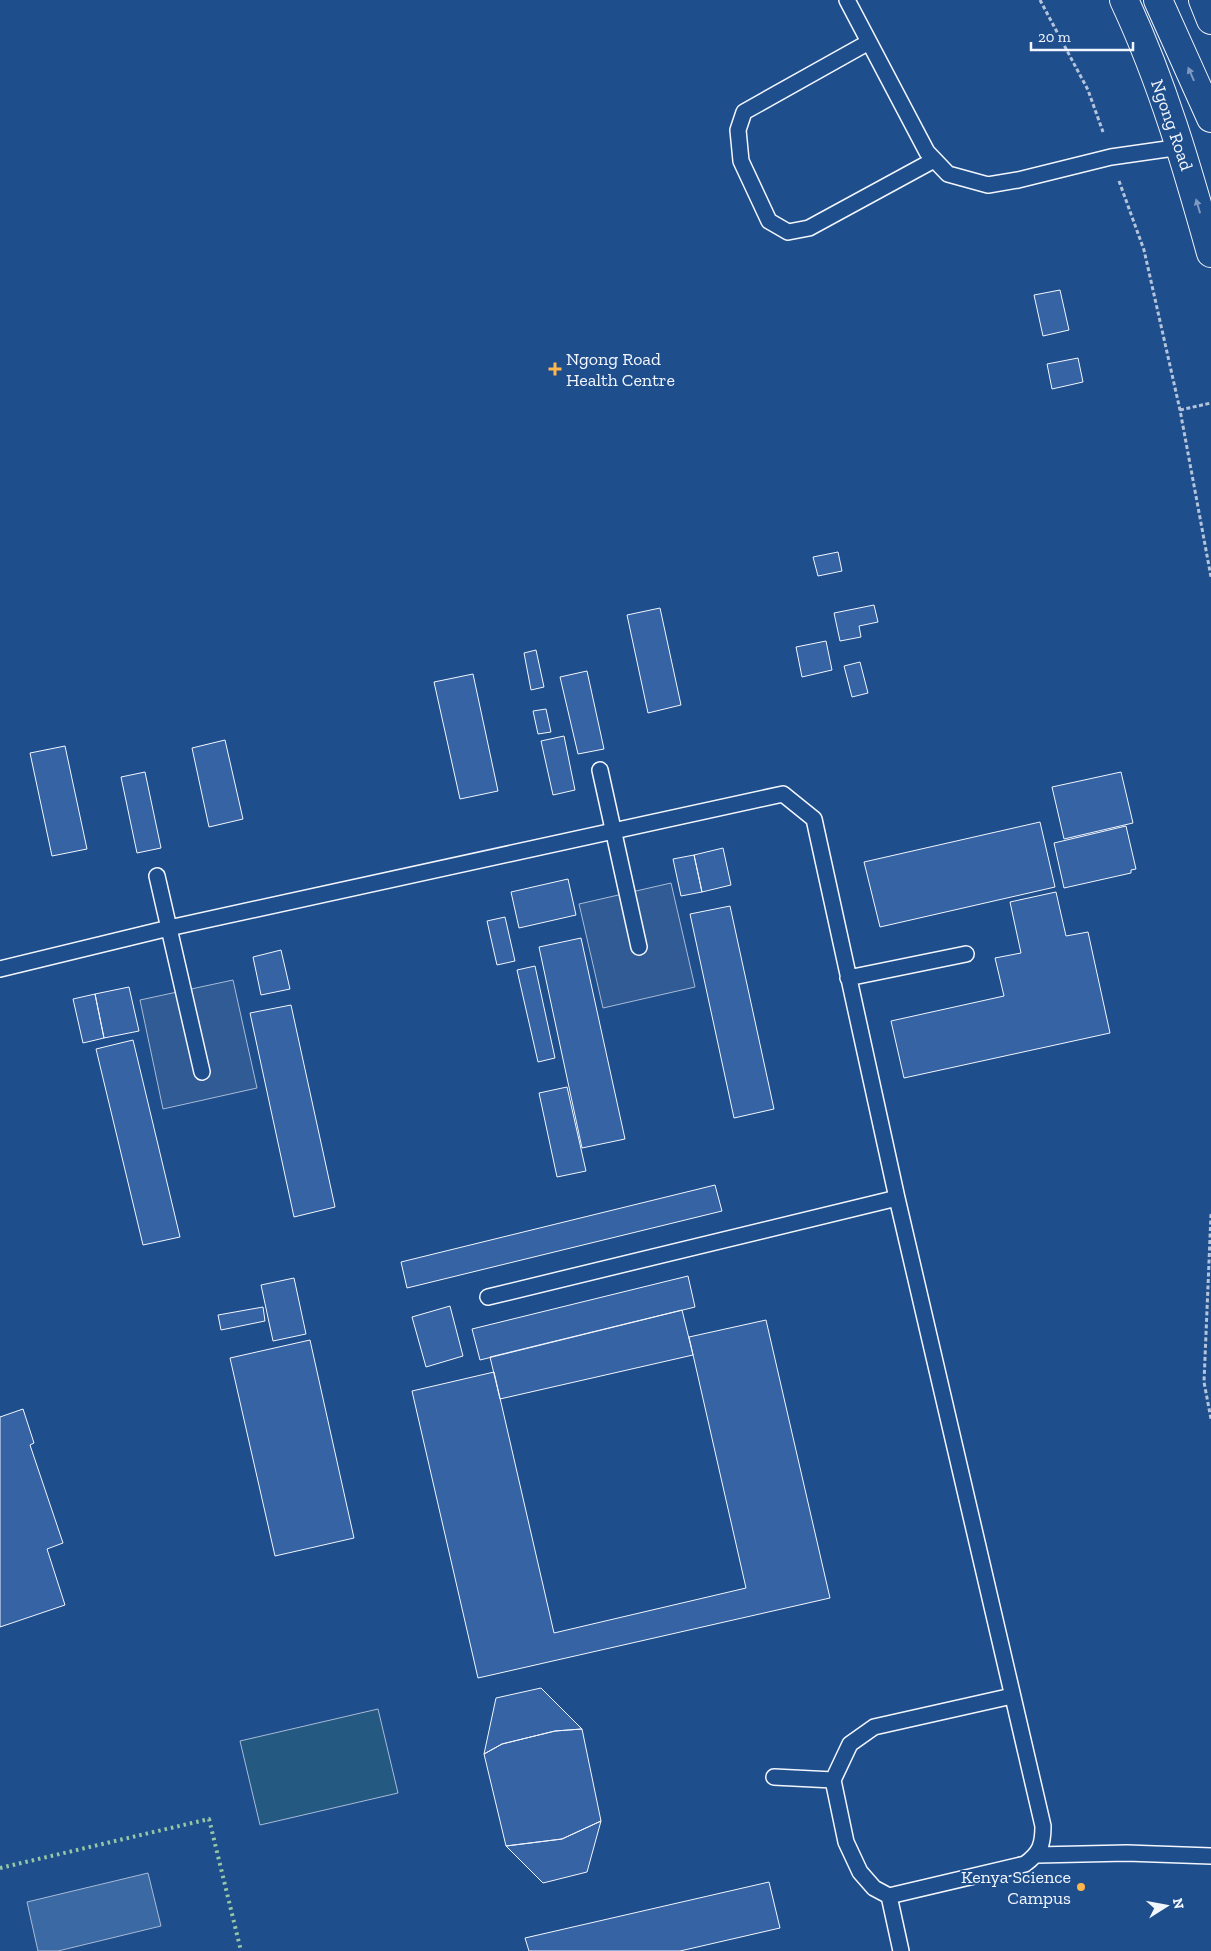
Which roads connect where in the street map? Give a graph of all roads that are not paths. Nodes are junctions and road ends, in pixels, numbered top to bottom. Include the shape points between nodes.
1 (847, 0) edge
2 (1124, 0) edge
3 (1158, 0) edge
4 (1203, 0) edge
5 (1211, 20) edge
6 (869, 42) junction
7 (1211, 118) edge
8 (1181, 147) junction
9 (934, 160) junction
10 (1211, 253) edge
11 (600, 770) dead end
12 (614, 832) junction
13 (157, 876) dead end
14 (169, 928) junction
15 (639, 947) dead end
16 (966, 954) dead end
17 (0, 969) edge
18 (848, 978) junction
19 (202, 1072) dead end
20 (898, 1198) junction
21 (488, 1297) dead end
22 (1012, 1696) junction
23 (774, 1777) dead end
24 (833, 1780) junction
25 (1037, 1855) junction
26 (1211, 1856) edge
27 (889, 1896) junction
28 (901, 1951) edge

1 - 6 lane
2 - 8 main road, Ngong Road via 1138,28
7 -> 3 main road, Ngong Road
4 - 5 main road
6 - 9 lane
6 - 9 lane via 744,112 738,130 741,161 769,221 788,232 808,228
8 - 9 lane via 1111,157 988,185 948,174
10 -> 8 main road, Ngong Road
11 - 12 lane
12 - 14 lane
12 - 15 lane
12 - 18 lane via 783,794 814,819
13 - 14 lane
14 - 17 lane
14 - 19 lane
16 - 18 lane
18 - 20 lane
20 - 21 lane
20 - 22 lane
22 - 24 lane via 874,1727 850,1744
22 - 25 lane via 1043,1826
23 - 24 lane
24 - 27 lane via 846,1842 860,1872 874,1888
25 - 26 lane via 1127,1852
25 - 27 lane via 1025,1864
27 - 28 lane

